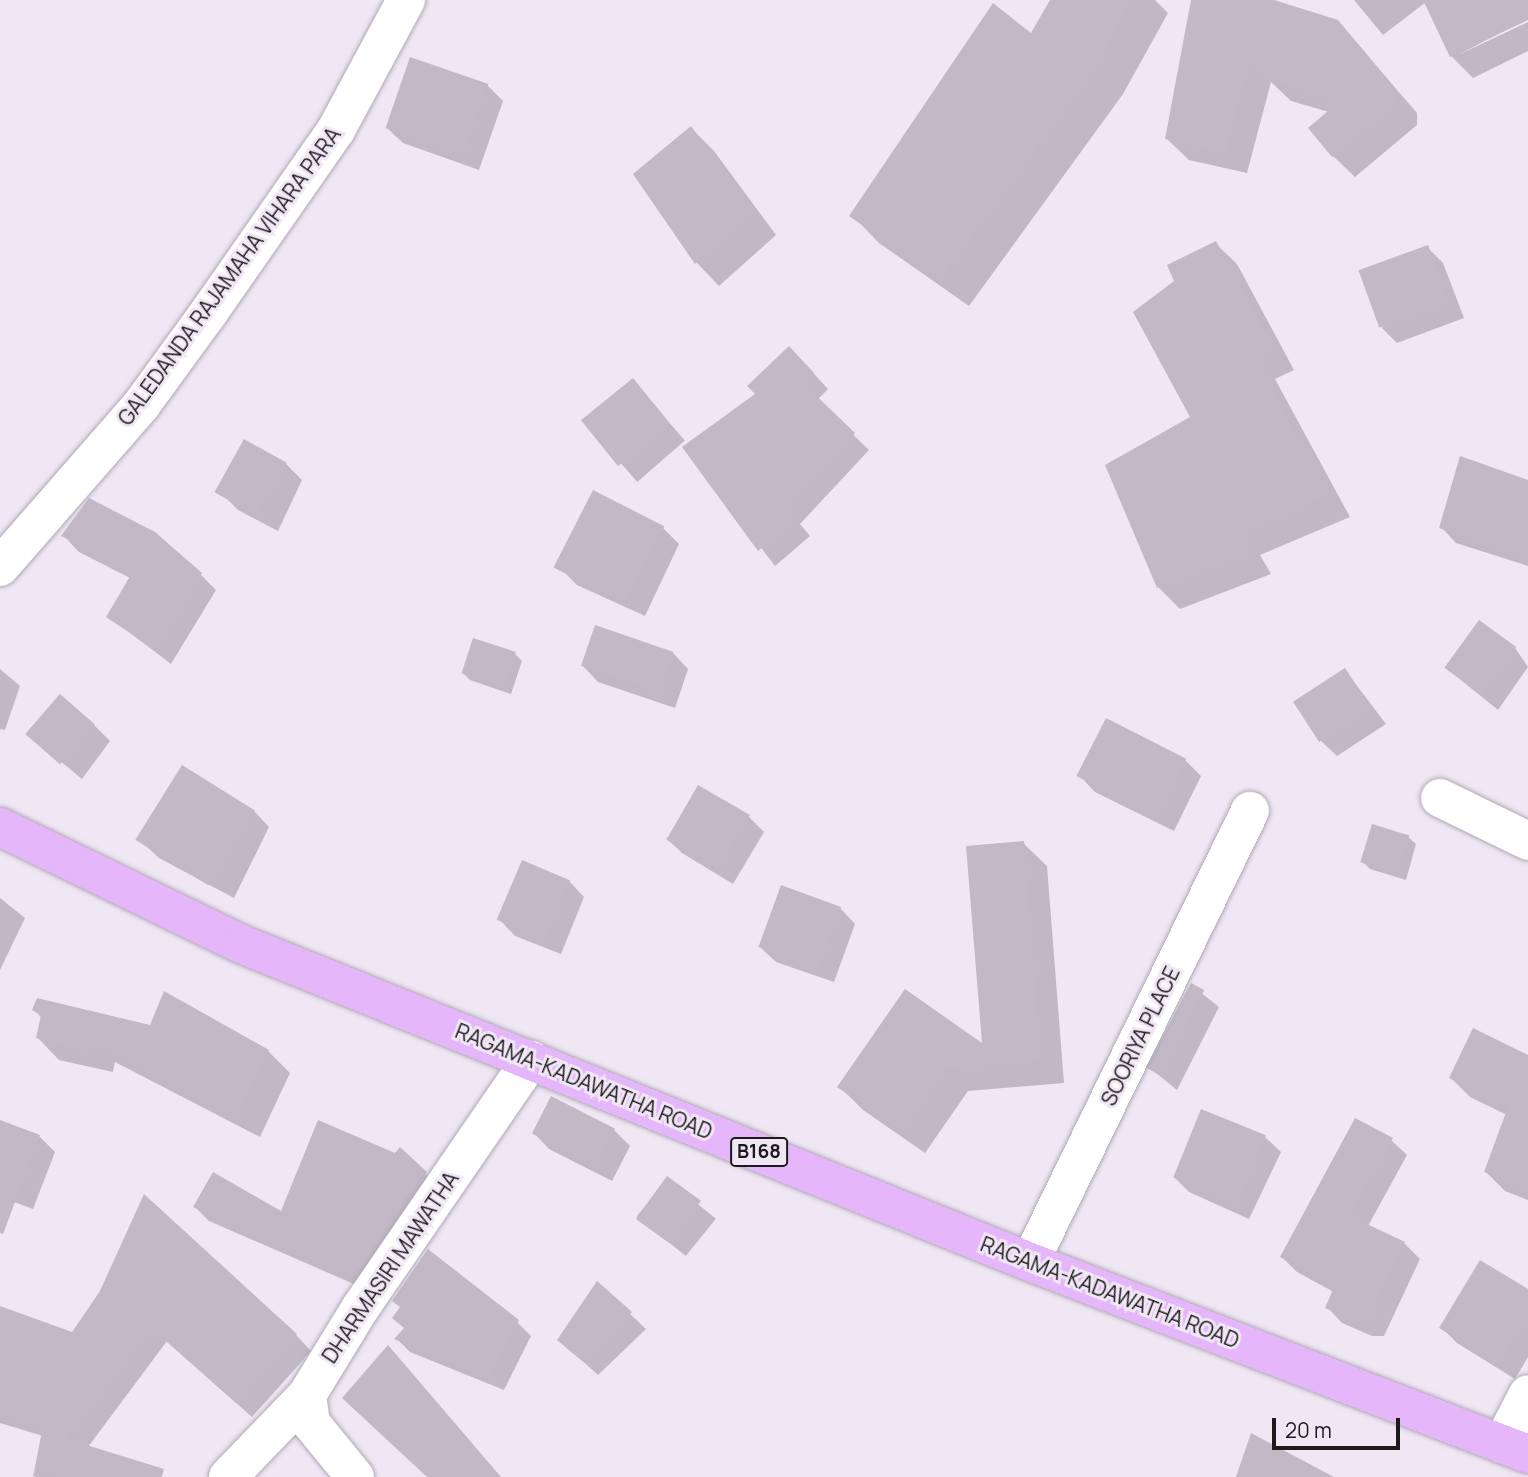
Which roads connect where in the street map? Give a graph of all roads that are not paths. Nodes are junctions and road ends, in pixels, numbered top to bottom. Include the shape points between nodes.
1 (405, 0) edge
2 (0, 567) edge
3 (1440, 798) dead end
4 (1250, 811) dead end
5 (0, 827) edge
6 (1528, 841) edge
7 (531, 1060) junction
8 (1030, 1262) junction
9 (1528, 1394) edge
10 (307, 1395) junction
11 (1515, 1449) edge
12 (228, 1477) edge
13 (355, 1477) edge

1 - 2 street, GALEDANDA RAJAMAHA VIHARA PARA via 336,130 209,312 142,404
3 - 6 street
4 - 8 street, SOORIYA PLACE
5 - 7 main road, RAGAMA-KADAWATHA ROAD / B168 via 241,944
7 - 8 main road, RAGAMA-KADAWATHA ROAD / B168
7 - 10 street, DHARMASIRI MAWATHA via 361,1307
8 - 11 main road, RAGAMA-KADAWATHA ROAD / B168
9 - 11 street
10 - 12 street, DHARMASIRI MAWATHA
10 - 13 street via 311,1423

